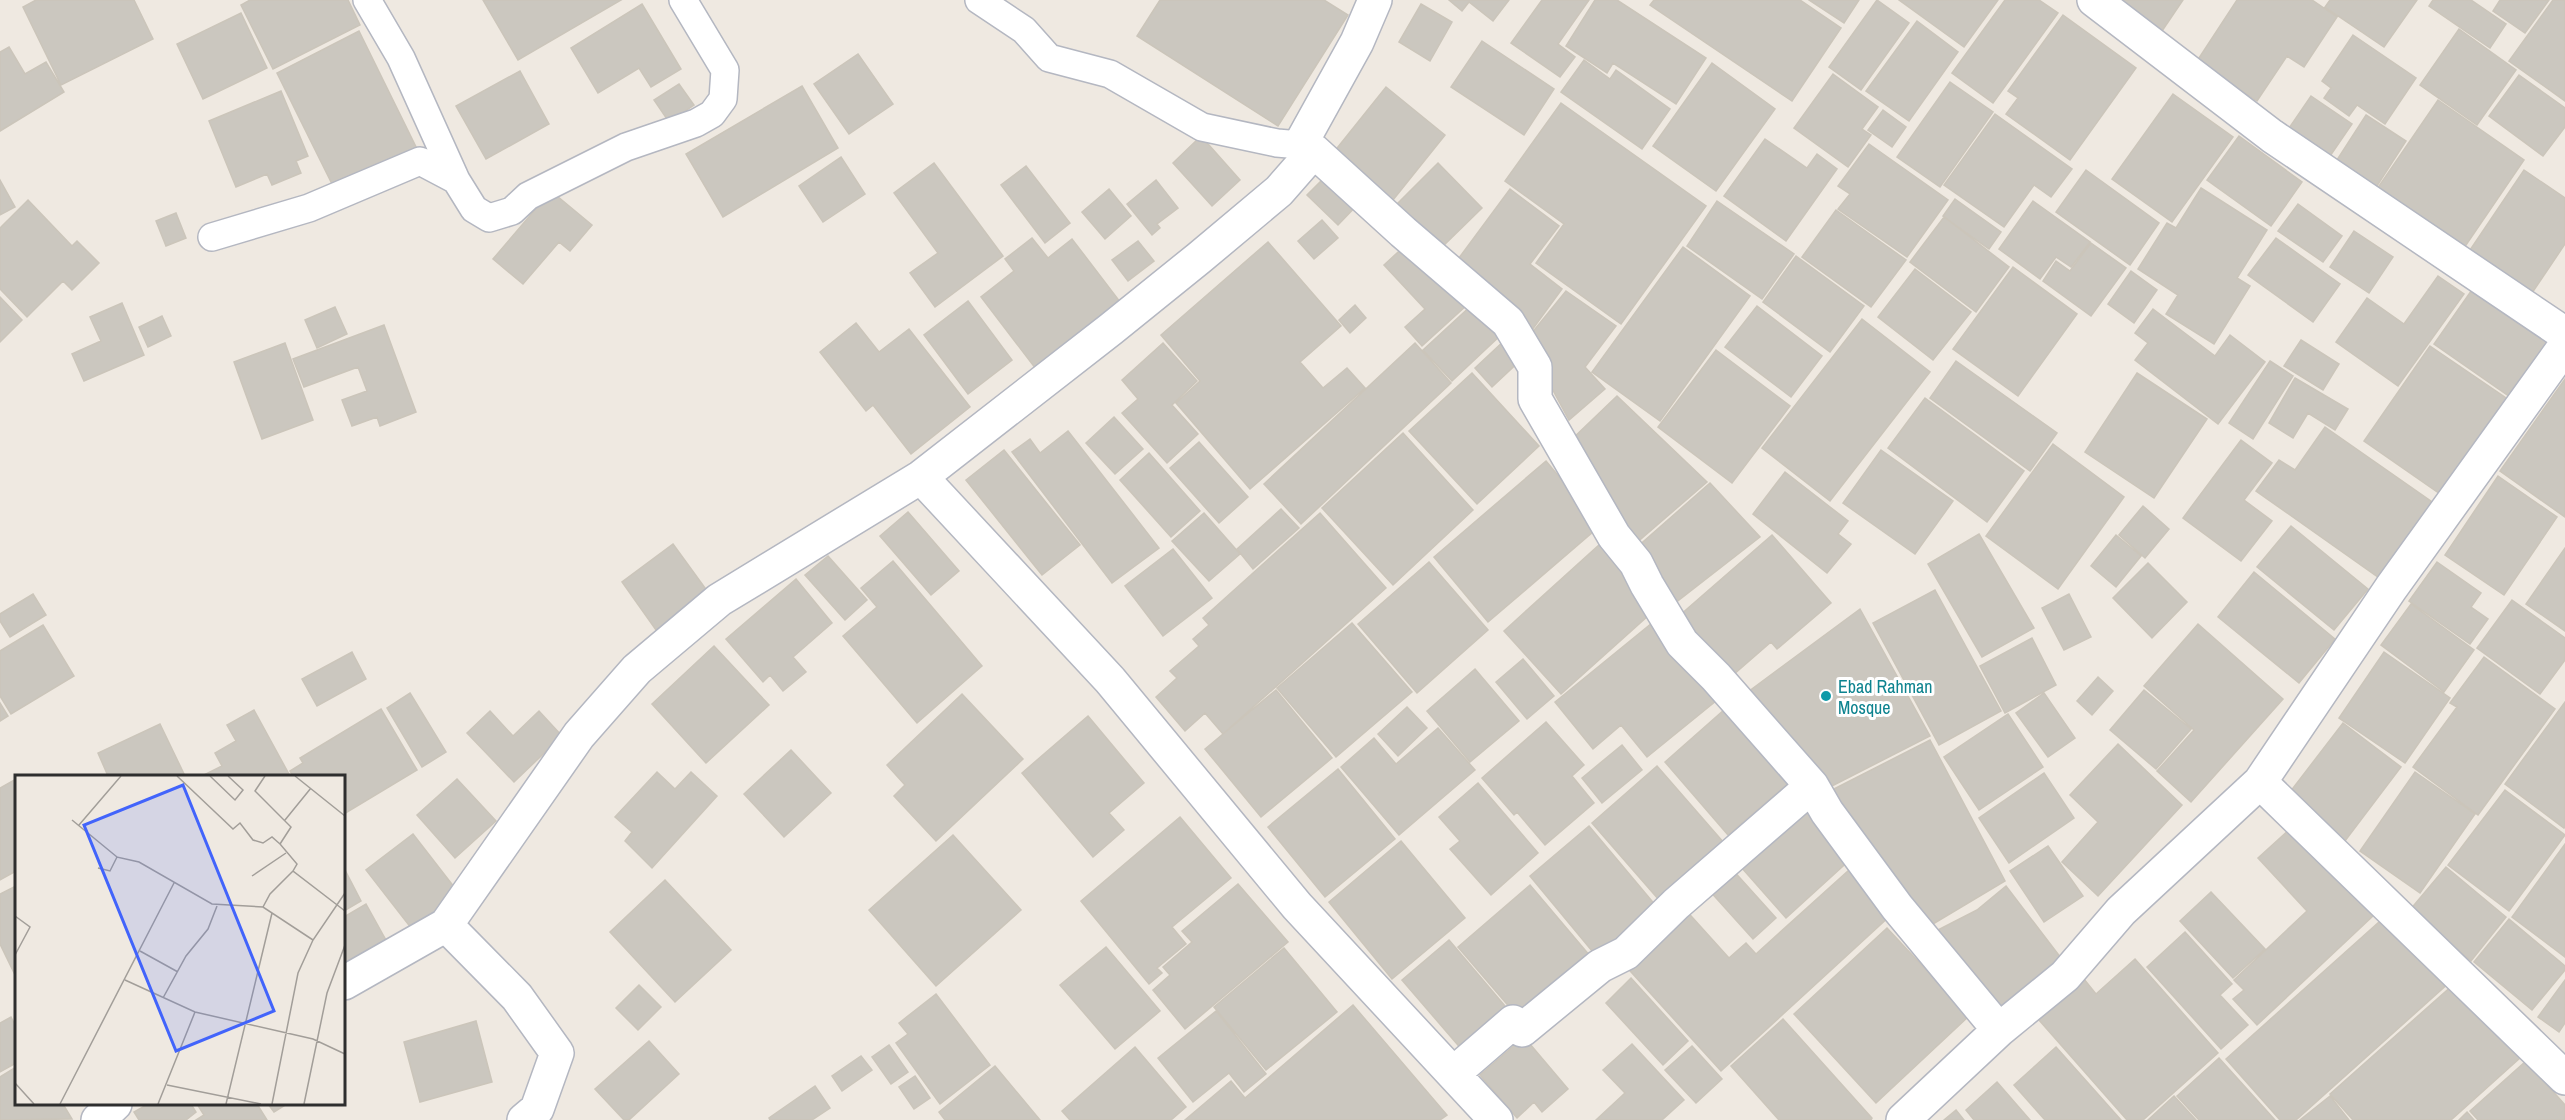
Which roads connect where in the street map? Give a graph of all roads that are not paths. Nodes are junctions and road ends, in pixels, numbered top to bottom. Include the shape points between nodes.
1 (367, 0) edge
2 (683, 0) edge
3 (979, 0) edge
4 (1375, 0) edge
5 (2094, 0) edge
6 (1307, 148) junction
7 (456, 180) junction
8 (212, 237) dead end
9 (2565, 333) edge
10 (2565, 346) edge
11 (921, 477) junction
12 (2260, 782) junction
13 (1812, 786) junction
14 (447, 925) junction
15 (345, 982) edge
16 (1999, 1030) junction
17 (1454, 1073) junction
18 (2565, 1078) edge
19 (114, 1105) edge
20 (98, 1120) edge
21 (524, 1120) edge
22 (1496, 1120) edge
23 (1903, 1120) edge

1 - 7 lane via 401,58
2 - 7 lane via 725,69 723,99 712,114 627,147 537,191 512,211 489,218 474,209
3 - 6 lane via 1024,30 1049,58 1110,74 1202,127
4 - 6 street
5 - 9 street via 2272,136
6 - 11 street via 1279,191 1111,330
6 - 13 street via 1508,322 1535,367 1535,399 1682,644
7 - 8 lane via 420,161 309,208
10 - 12 street via 2391,588
11 - 14 street via 719,600 637,669 579,735
11 - 17 street via 1110,680 1297,906
12 - 16 street via 2121,911 2065,976
12 - 18 street
13 - 16 street via 1897,907
13 - 17 street via 1676,904 1626,953 1600,966 1522,1030 1513,1022
14 - 15 street
14 - 21 street via 517,997 557,1053 537,1109
16 - 23 street
17 - 22 street
19 - 20 street

